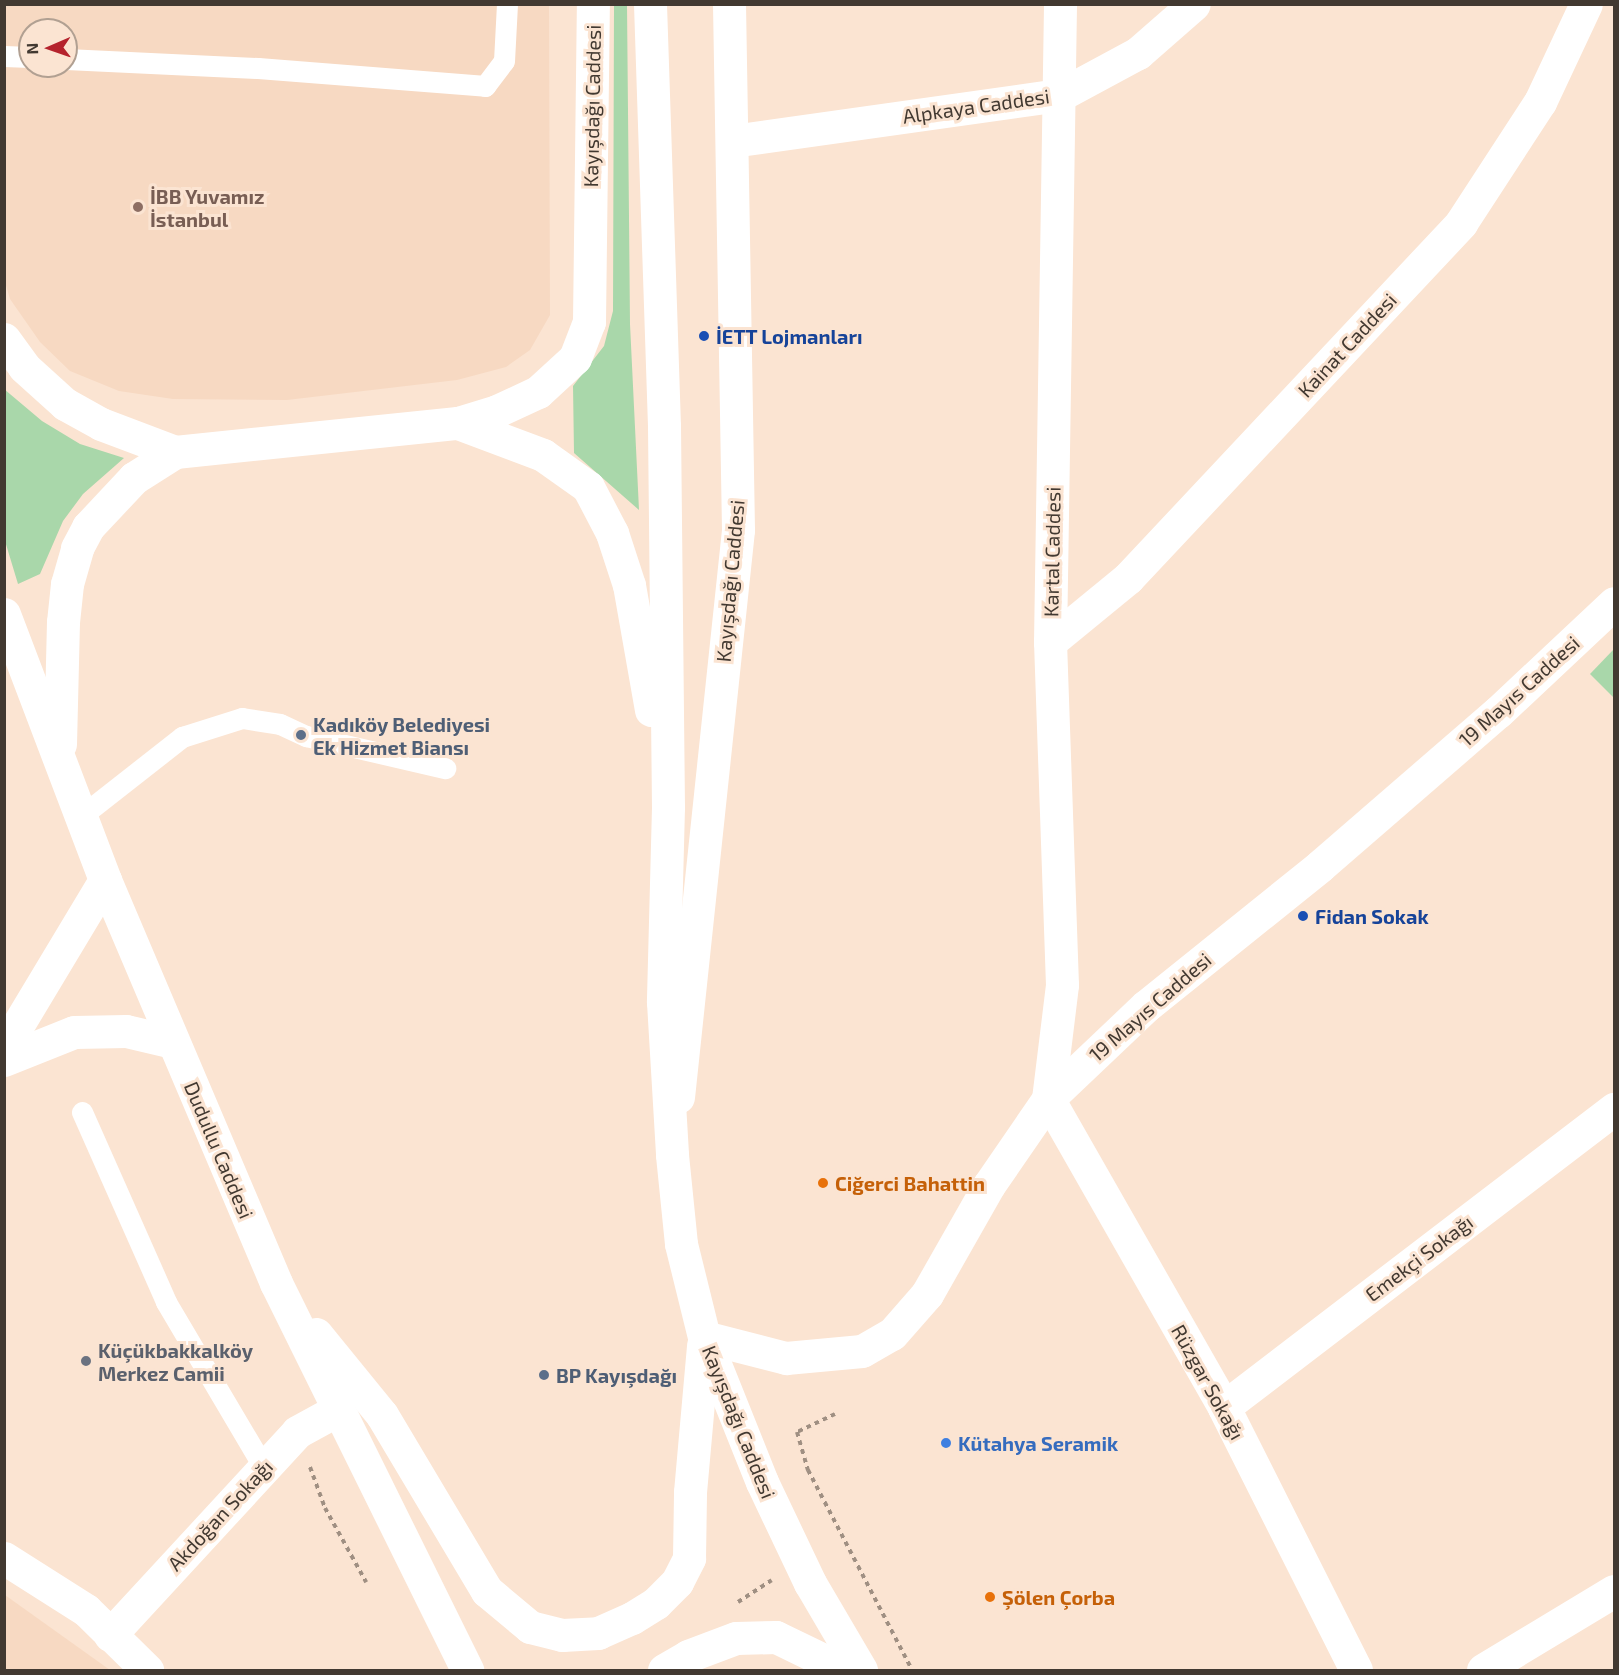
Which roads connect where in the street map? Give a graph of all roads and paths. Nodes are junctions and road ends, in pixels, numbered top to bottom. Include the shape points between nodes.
1 (507, 4) edge
2 (593, 4) edge
3 (650, 4) edge
4 (729, 4) edge
5 (1060, 4) edge
6 (1194, 4) edge
7 (1586, 4) edge
8 (78, 60) edge
9 (1060, 95) junction
10 (732, 141) junction
11 (4, 339) edge
12 (458, 423) junction
13 (175, 452) junction
14 (1614, 603) edge
15 (4, 614) edge
16 (1050, 642) junction
17 (59, 762) junction
18 (444, 768) dead end
19 (668, 807) junction
20 (80, 817) junction
21 (105, 880) junction
22 (173, 1042) junction
23 (4, 1048) edge
24 (4, 1060) edge
25 (1048, 1099) junction
26 (1614, 1109) edge
27 (82, 1112) dead end
28 (672, 1155) junction
29 (276, 1283) junction
30 (704, 1337) junction
31 (1224, 1407) junction
32 (339, 1409) junction
33 (836, 1414) dead end
34 (264, 1468) junction
35 (325, 1508) dead end
36 (4, 1558) edge
37 (366, 1582) dead end
38 (1614, 1593) edge
39 (110, 1635) junction
40 (147, 1671) edge
41 (467, 1671) edge
42 (664, 1671) edge
43 (844, 1671) edge
44 (861, 1671) edge
45 (912, 1671) edge
46 (1356, 1671) edge
47 (1483, 1671) edge

1 - 8 lane via 504,61 485,86 258,68
2 - 12 street, Kayışdağı Caddesi via 589,322 575,358 538,392
3 - 19 street, Kayışdağı Caddesi via 664,426
4 - 10 street, Kayışdağı Caddesi
5 - 9 street, Kartal Caddesi
6 - 9 street, Alpkaya Caddesi via 1138,52
7 - 16 street, Kainat Caddesi via 1540,102 1461,223 1128,578
9 - 10 street, Alpkaya Caddesi
9 - 16 street, Kartal Caddesi
10 - 28 street, Kayışdağı Caddesi via 738,530
11 - 13 street via 24,367 65,404 101,424
12 - 13 street, Kayışdağı Caddesi
12 - 19 street via 543,455 588,487 612,534 629,585
13 - 17 street via 134,478 88,527 76,548 63,622
14 - 25 street, 19 Mayıs Caddesi via 1498,712 1320,866 1146,1006
15 - 17 street, Dudullu Caddesi
16 - 25 street, Kartal Caddesi via 1062,985
17 - 20 street, Dudullu Caddesi
18 - 20 lane via 306,736 280,724 242,718 182,737
19 - 28 street, Kayışdağı Caddesi via 663,1002
20 - 21 street, Dudullu Caddesi
21 - 22 street, Dudullu Caddesi
21 - 23 street
22 - 24 street via 126,1030 74,1032
22 - 29 street, Dudullu Caddesi
25 - 30 street, 19 Mayıs Caddesi via 989,1185 927,1294 892,1334 862,1351 786,1358
25 - 31 street, Rüzgar Sokağı
26 - 31 street, Emekçi Sokağı
27 - 34 lane via 166,1302
28 - 30 street, Kayışdağı Caddesi via 681,1244
29 - 30 street via 382,1415 487,1591 530,1627 562,1635 598,1633 632,1618 656,1603 677,1582 689,1558 690,1492
29 - 32 street, Dudullu Caddesi
30 - 44 street, Kayışdağı Caddesi via 762,1482 810,1583
31 - 46 street, Rüzgar Sokağı
32 - 34 street, Akdoğan Sokağı via 297,1432
32 - 41 street, Dudullu Caddesi
33 - 45 path via 797,1432 808,1470
34 - 39 street, Akdoğan Sokağı
35 - 37 path
36 - 39 street via 86,1610
38 - 47 street
39 - 40 street
42 - 43 street via 688,1656 736,1638 776,1637

